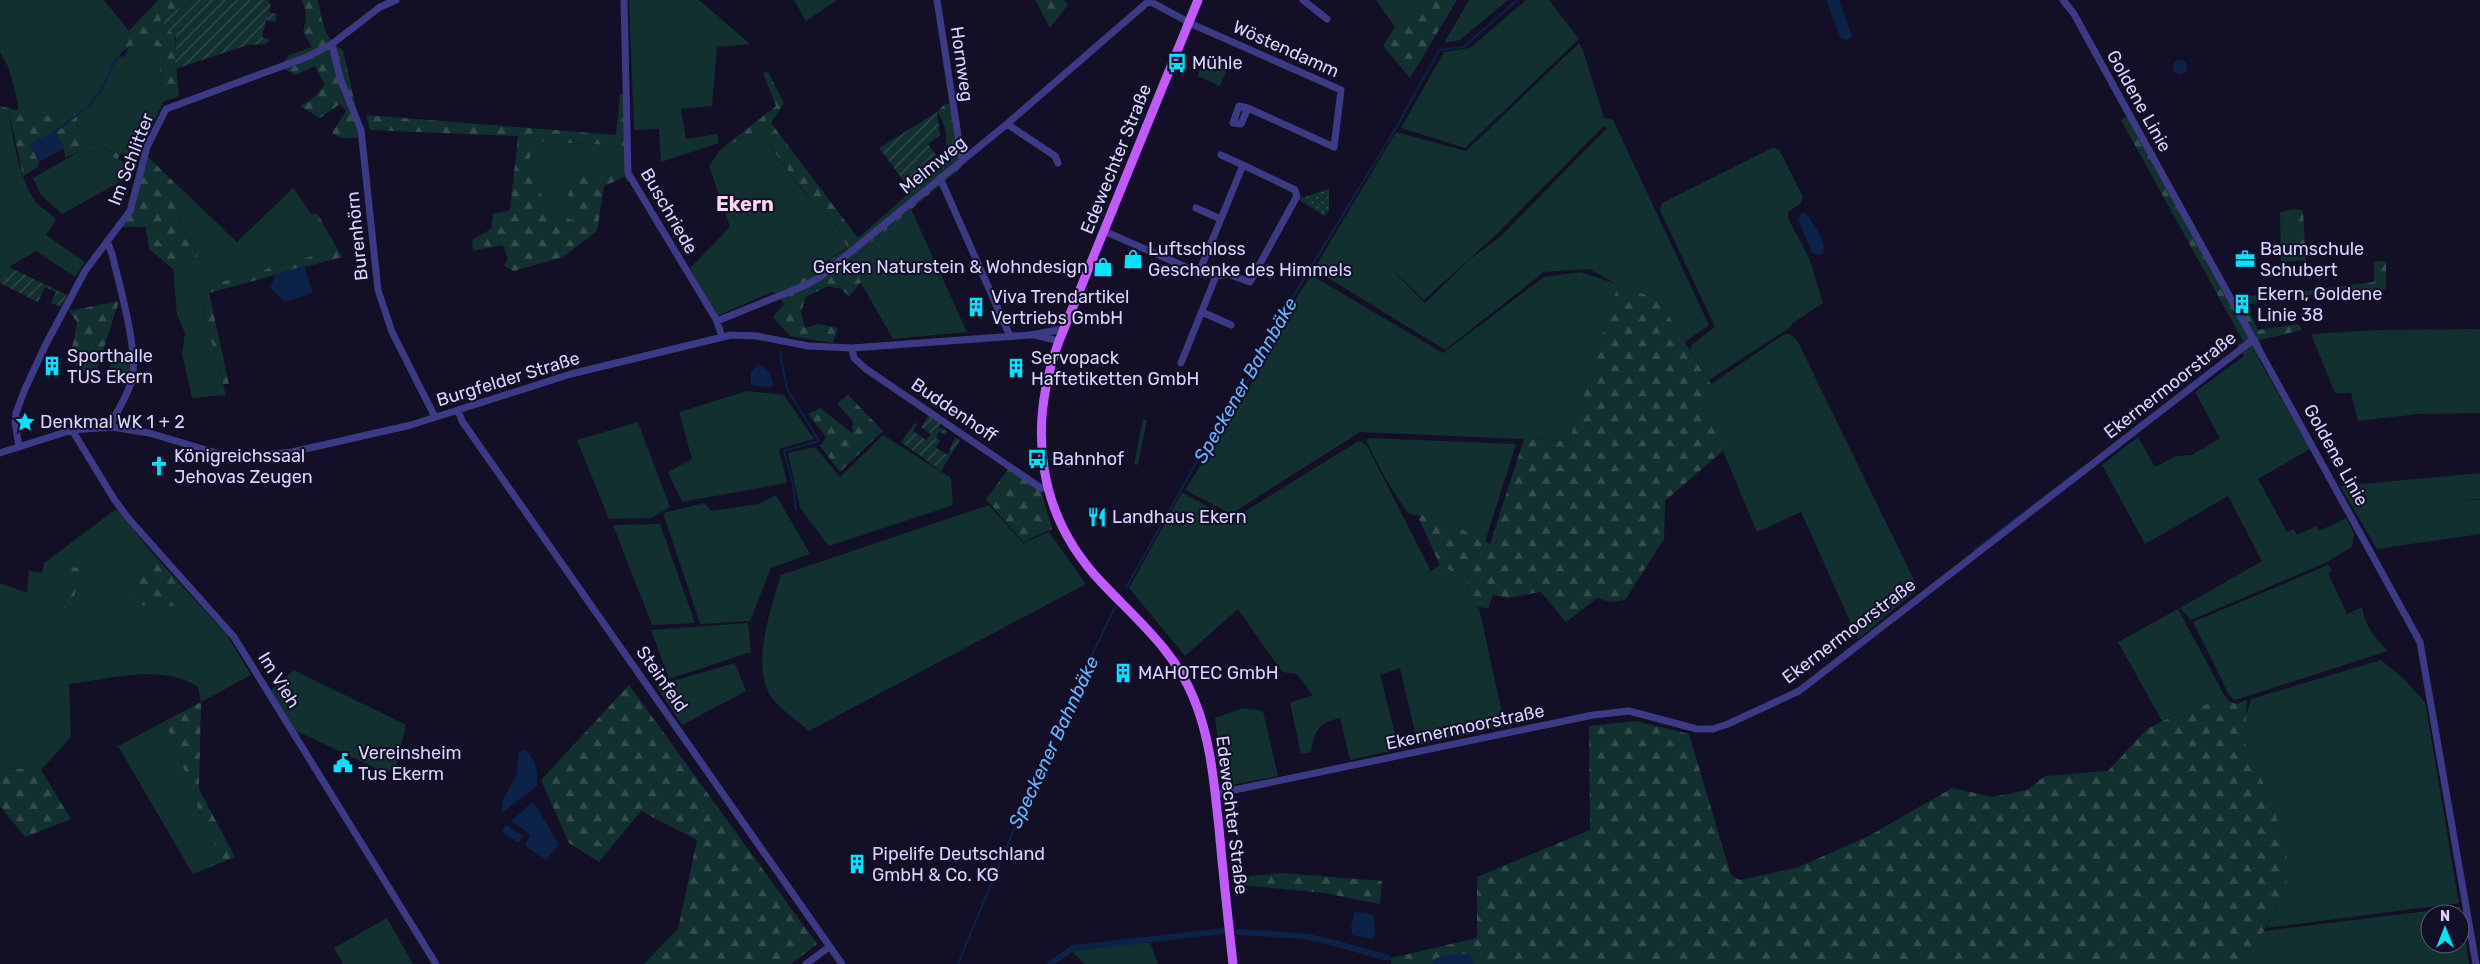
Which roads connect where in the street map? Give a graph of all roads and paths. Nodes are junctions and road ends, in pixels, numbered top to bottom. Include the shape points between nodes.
1 (396, 0) edge
2 (624, 0) edge
3 (937, 0) edge
4 (1198, 0) edge
5 (1303, 0) edge
6 (2062, 0) edge
7 (1150, 1) edge
8 (1327, 19) dead end
9 (1189, 22) junction
10 (332, 44) junction
11 (1248, 108) dead end
12 (1007, 124) junction
13 (1221, 155) dead end
14 (962, 161) junction
15 (1058, 163) dead end
16 (1243, 166) junction
17 (940, 178) junction
18 (1196, 208) dead end
19 (1221, 219) junction
20 (1104, 231) junction
21 (107, 241) junction
22 (1200, 270) junction
23 (1216, 276) junction
24 (1202, 312) junction
25 (717, 321) junction
26 (1231, 325) dead end
27 (1064, 329) junction
28 (1032, 334) junction
29 (1010, 336) junction
30 (722, 337) junction
31 (2254, 340) junction
32 (1059, 341) junction
33 (852, 348) junction
34 (1181, 364) dead end
35 (458, 410) junction
36 (435, 417) junction
37 (112, 427) junction
38 (72, 430) junction
39 (19, 447) junction
40 (0, 453) edge
41 (1048, 488) junction
42 (1215, 794) junction
43 (829, 947) junction
44 (436, 964) edge
45 (806, 964) edge
46 (842, 964) edge
47 (1233, 964) edge
48 (2476, 964) edge

1 - 10 street, Im Schlitter via 380,7
2 - 25 street, Buschriede via 628,173
3 - 14 street, Hornweg
4 - 9 main road, Edewechter Straße
5 - 8 street
6 - 31 street, Goldene Linie via 2074,14
7 - 9 street, Melmweg
7 - 12 street, Melmweg
9 - 11 street, Wöstendamm via 1341,90 1334,147
9 - 20 main road, Edewechter Straße
10 - 21 street, Im Schlitter via 307,57 166,109 147,147 130,211
10 - 36 street, Burenhörn via 340,78 361,130 378,290 392,332
12 - 14 street, Melmweg
12 - 15 street via 1055,156
13 - 16 street
14 - 17 street, Melmweg
16 - 19 street
16 - 23 street via 1295,190 1296,196 1250,282 1228,274
17 - 25 street, Melmweg via 820,277
17 - 29 street
18 - 19 street
19 - 22 street
20 - 22 street via 1195,271
20 - 27 main road, Edewechter Straße
21 - 37 street via 131,344 132,366 132,378
21 - 39 street, Im Schlitter via 71,296 25,388 16,418
22 - 23 street
23 - 24 street
24 - 26 street
24 - 34 street
25 - 30 street, Buschriede
27 - 28 street, Burgfelder Straße
27 - 32 main road, Edewechter Straße
28 - 29 street, Burgfelder Straße
28 - 32 street, Burgfelder Straße
29 - 33 street, Burgfelder Straße
30 - 33 street, Burgfelder Straße via 748,335 808,346
30 - 35 street, Burgfelder Straße via 571,374
31 - 42 street, Ekernermoorstraße via 1799,691 1728,724 1713,729 1697,729 1629,711 1593,715
31 - 48 street, Goldene Linie via 2420,642
32 - 41 main road, Edewechter Straße via 1046,380 1041,416 1042,457
33 - 41 street, Buddenhoff via 854,358 866,369 1041,488
35 - 36 street, Burgfelder Straße
35 - 43 street, Steinfeld via 462,421
36 - 37 street, Burgfelder Straße via 320,447 245,457 220,454
37 - 38 street, Burgfelder Straße
38 - 39 street, Burgfelder Straße
38 - 44 street, Im Vieh via 128,518 234,637
39 - 40 street, Burgfelder Straße
41 - 42 main road, Edewechter Straße via 1064,529 1081,556 1103,584 1159,641 1184,676 1208,738
42 - 47 main road, Edewechter Straße
43 - 45 street
43 - 46 street, Steinfeld

